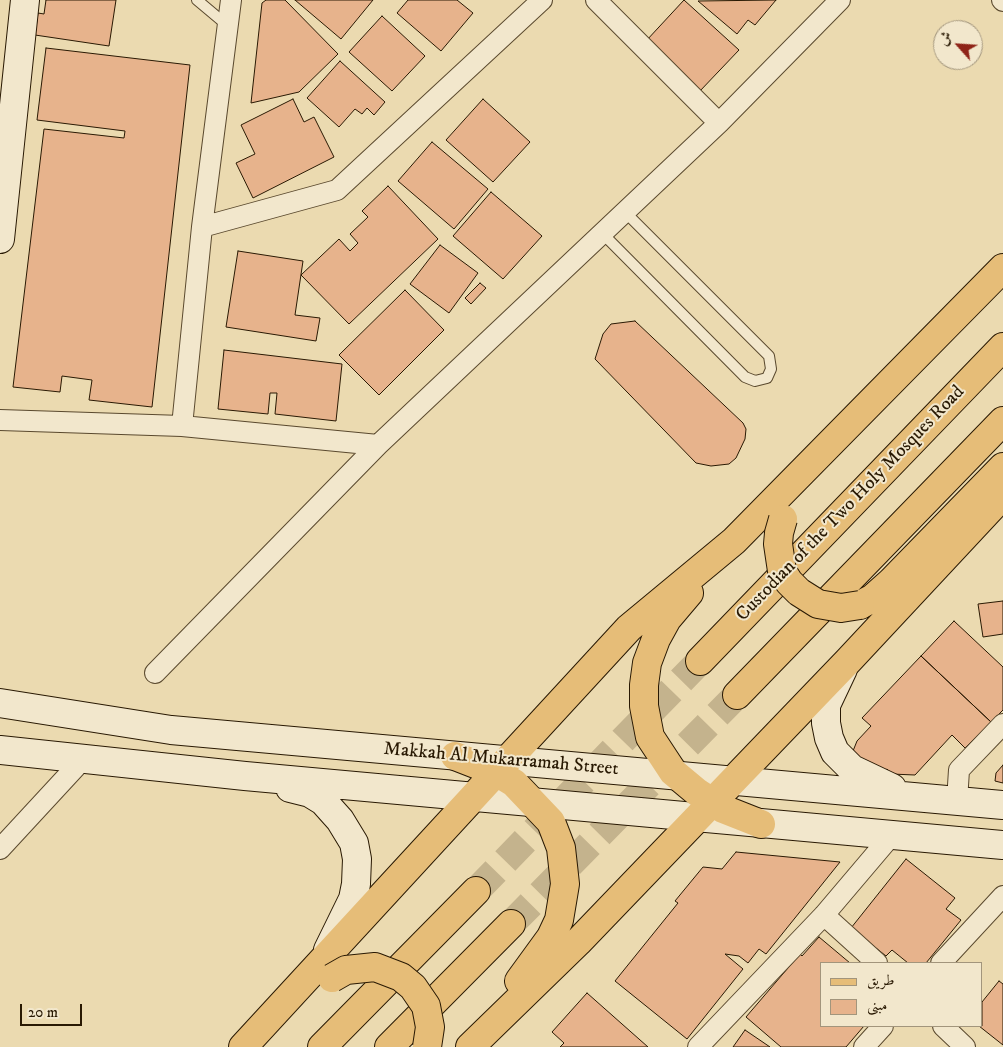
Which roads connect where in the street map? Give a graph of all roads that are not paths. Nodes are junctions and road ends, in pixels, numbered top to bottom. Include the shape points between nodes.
1 (25, 0) edge
2 (197, 0) edge
3 (231, 0) edge
4 (542, 0) edge
5 (596, 0) edge
6 (840, 0) edge
7 (228, 26) junction
8 (719, 123) junction
9 (625, 212) junction
10 (202, 227) junction
11 (602, 233) junction
12 (0, 239) edge
13 (1003, 268) edge
14 (938, 333) junction
15 (1003, 347) edge
16 (0, 420) edge
17 (1003, 421) edge
18 (182, 426) junction
19 (378, 445) junction
20 (1003, 466) edge
21 (1003, 495) edge
22 (734, 541) junction
23 (700, 661) tunnel mouth
24 (848, 661) junction
25 (155, 673) dead end
26 (737, 695) tunnel mouth
27 (0, 703) edge
28 (1003, 724) edge
29 (0, 750) edge
30 (85, 757) junction
31 (501, 766) junction
32 (245, 776) junction
33 (678, 776) junction
34 (732, 781) junction
35 (472, 797) junction
36 (914, 798) junction
37 (957, 801) junction
38 (535, 803) junction
39 (1003, 805) edge
40 (705, 810) junction
41 (891, 836) junction
42 (1003, 845) edge
43 (0, 849) edge
44 (476, 891) tunnel mouth
45 (1003, 896) edge
46 (824, 915) junction
47 (510, 924) tunnel mouth
48 (876, 962) edge
49 (941, 962) edge
50 (329, 966) junction
51 (882, 1027) edge
52 (944, 1027) edge
53 (473, 1044) edge
54 (243, 1047) edge
55 (264, 1047) edge
56 (322, 1047) edge
57 (389, 1047) edge
58 (427, 1047) edge
59 (698, 1047) edge
60 (864, 1047) edge
61 (966, 1047) edge

1 - 12 main road
2 - 7 lane
3 - 7 street
4 - 10 street via 337,190
5 - 8 street
6 - 8 street
7 - 10 street
8 - 9 street
9 - 11 street
9 - 11 lane via 769,356 771,369 767,378 755,381 745,377
10 - 18 street
11 - 19 street
13 - 14 main road
14 - 20 main road, bridge via 889,403 793,504 778,533 782,571 799,592 818,604 841,608 860,605 891,582
14 - 22 main road
15 - 23 main road, Custodian of the Two Holy Mosques Road
16 - 18 street
17 - 26 main road
18 - 19 street
19 - 25 street
21 - 24 main road
22 - 31 main road via 629,628
22 - 33 main road via 668,619 647,663 644,706 650,737
24 - 34 main road
24 - 36 main road via 826,705 826,722 836,752 852,769
27 - 31 main road, Makkah Al Mukarramah Street via 171,730 456,756
28 - 37 street via 959,770
29 - 30 main road, Makkah Al Mukarramah Street
30 - 32 main road, Makkah Al Mukarramah Street
30 - 43 street
31 - 33 main road, Makkah Al Mukarramah Street
31 - 35 main road
31 - 38 main road
32 - 35 main road, Makkah Al Mukarramah Street
32 - 50 main road via 310,793 323,801 340,820 354,843 357,859 353,899
33 - 34 main road, Makkah Al Mukarramah Street
33 - 40 main road
34 - 36 main road, Makkah Al Mukarramah Street
34 - 40 main road
35 - 38 main road, Makkah Al Mukarramah Street
35 - 50 main road
36 - 37 main road, Makkah Al Mukarramah Street
37 - 39 main road, Makkah Al Mukarramah Street
38 - 40 main road, Makkah Al Mukarramah Street
38 - 53 main road via 551,822 562,848 564,902 551,937
40 - 41 main road, Makkah Al Mukarramah Street via 761,824
40 - 53 main road via 578,942
41 - 42 main road, Makkah Al Mukarramah Street
41 - 46 street
44 - 56 main road
45 - 49 street
46 - 48 street
46 - 59 street
47 - 57 main road
50 - 54 main road
50 - 55 main road via 320,988
50 - 58 main road, bridge via 346,970 375,967 401,977 413,987 426,1006 430,1028
51 - 60 street
52 - 61 street

